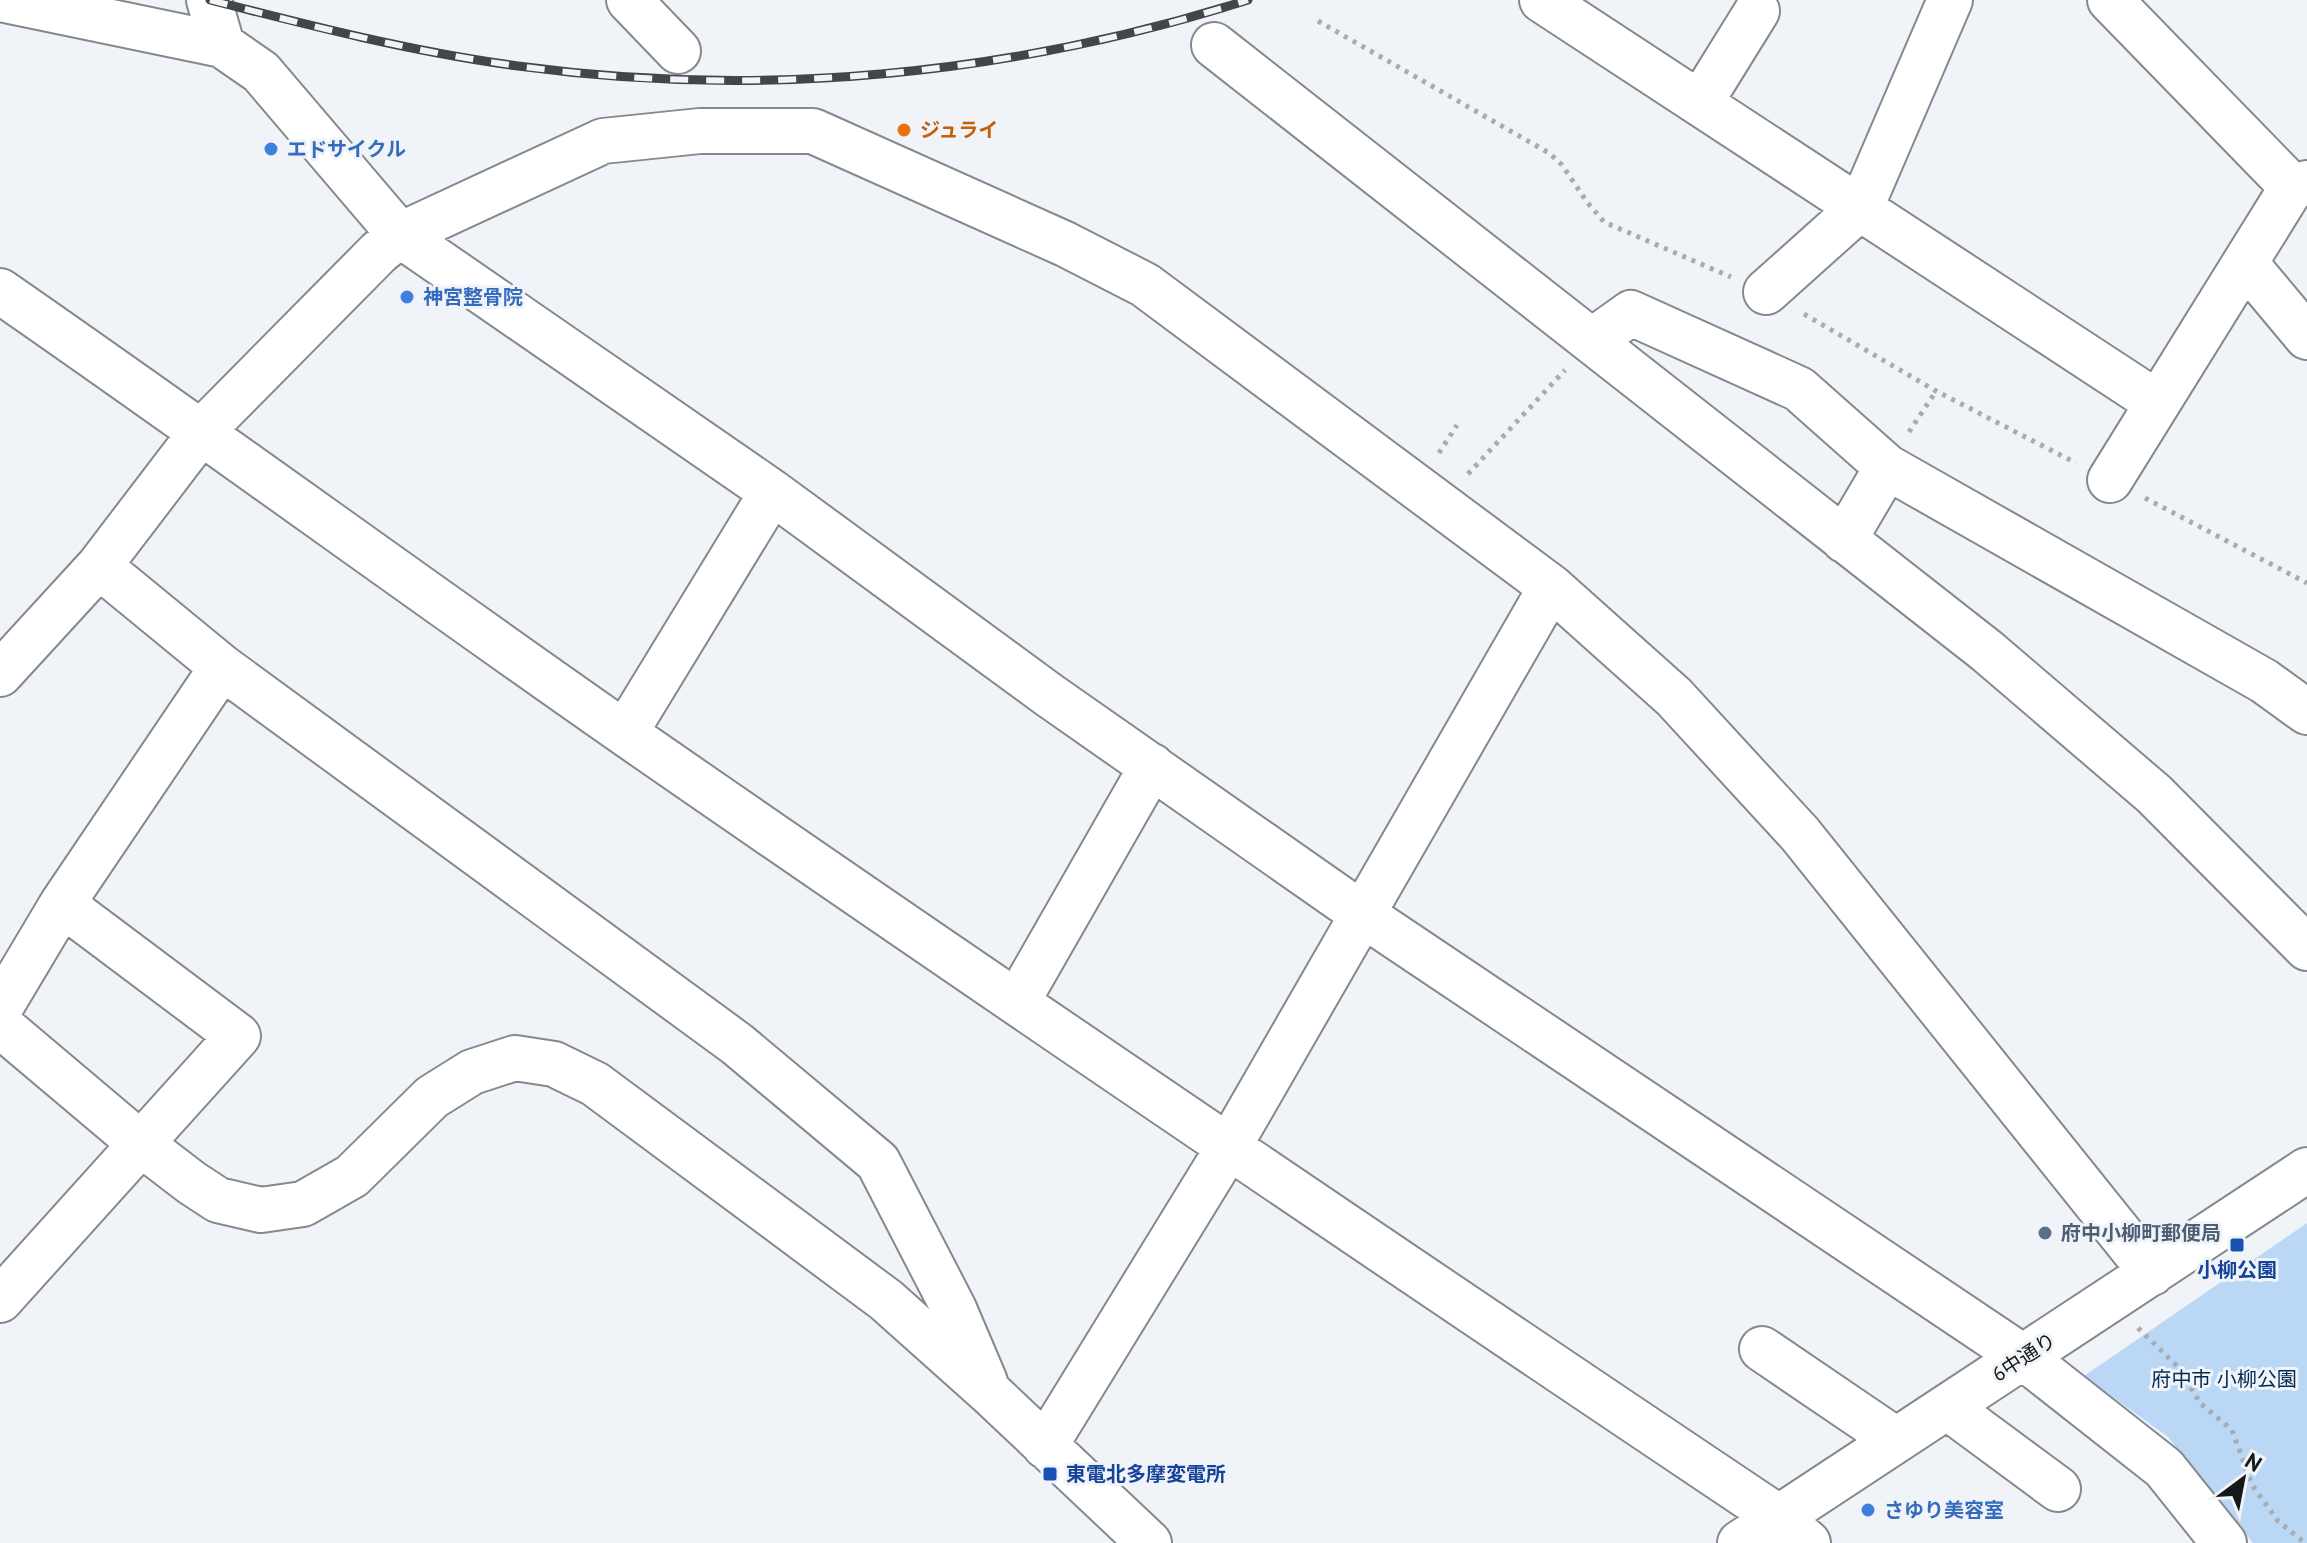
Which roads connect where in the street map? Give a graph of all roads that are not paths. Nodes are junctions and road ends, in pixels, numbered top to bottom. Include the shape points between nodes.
1 (5, 0) edge
2 (209, 0) edge
3 (1542, 0) edge
4 (1950, 0) edge
5 (2110, 0) edge
6 (639, 3) edge
7 (1757, 11) dead end
8 (222, 45) junction
9 (1214, 45) dead end
10 (678, 51) dead end
11 (1700, 103) junction
12 (2300, 185) edge
13 (1861, 207) junction
14 (400, 235) junction
15 (2246, 264) junction
16 (0, 291) edge
17 (1766, 292) dead end
18 (2307, 337) edge
19 (1593, 340) junction
20 (2156, 402) junction
21 (202, 431) junction
22 (1887, 467) junction
23 (2110, 480) dead end
24 (772, 492) junction
25 (1844, 540) junction
26 (99, 566) junction
27 (1551, 587) junction
28 (222, 667) junction
29 (0, 674) edge
30 (2307, 712) edge
31 (625, 733) junction
32 (1152, 766) junction
33 (62, 904) junction
34 (1362, 914) junction
35 (2307, 948) edge
36 (1017, 1002) junction
37 (0, 1008) edge
38 (0, 1025) edge
39 (141, 1144) junction
40 (1228, 1148) junction
41 (2307, 1170) edge
42 (2152, 1273) junction
43 (0, 1300) edge
44 (1762, 1349) dead end
45 (2023, 1357) junction
46 (989, 1392) junction
47 (1947, 1407) junction
48 (1896, 1440) junction
49 (1045, 1446) junction
50 (2058, 1489) dead end
51 (1793, 1530) edge
52 (1149, 1543) edge
53 (1740, 1543) edge
54 (2224, 1543) edge

1 - 8 street
2 - 8 street
3 - 11 street
4 - 13 street
5 - 12 street
6 - 10 street
7 - 11 street
8 - 14 street via 261,72
9 - 19 street
11 - 13 street
12 - 15 street
13 - 17 street
13 - 20 street
14 - 21 street
14 - 24 street
14 - 27 street via 603,141 700,131 813,131 1145,285
15 - 18 street
15 - 20 street
16 - 21 street
19 - 22 street via 1631,313 1799,389
19 - 25 street
20 - 23 street
21 - 26 street
21 - 31 street
22 - 25 street
22 - 30 street via 2264,681
24 - 31 street
24 - 32 street
25 - 35 street via 1987,651 2154,794
26 - 28 street
26 - 29 street
27 - 34 street
27 - 42 street via 1674,697 1800,834
28 - 33 street
28 - 46 street via 737,1044 878,1162 954,1309
31 - 36 street
32 - 34 street
32 - 36 street
33 - 37 street
33 - 39 street via 238,1036
34 - 40 street
34 - 45 street
36 - 40 street
38 - 39 street
39 - 43 street
39 - 46 street via 218,1200 261,1210 303,1204 352,1176 432,1097 472,1072 515,1058 554,1064 595,1084 886,1300
40 - 49 street
40 - 51 street
41 - 42 street, 6中通り
42 - 45 street, 6中通り
44 - 48 street
45 - 47 street, 6中通り
45 - 54 street via 2164,1468
46 - 49 street
47 - 48 street, 6中通り
47 - 50 street
48 - 51 street, 6中通り
49 - 52 street
51 - 53 street, 6中通り

